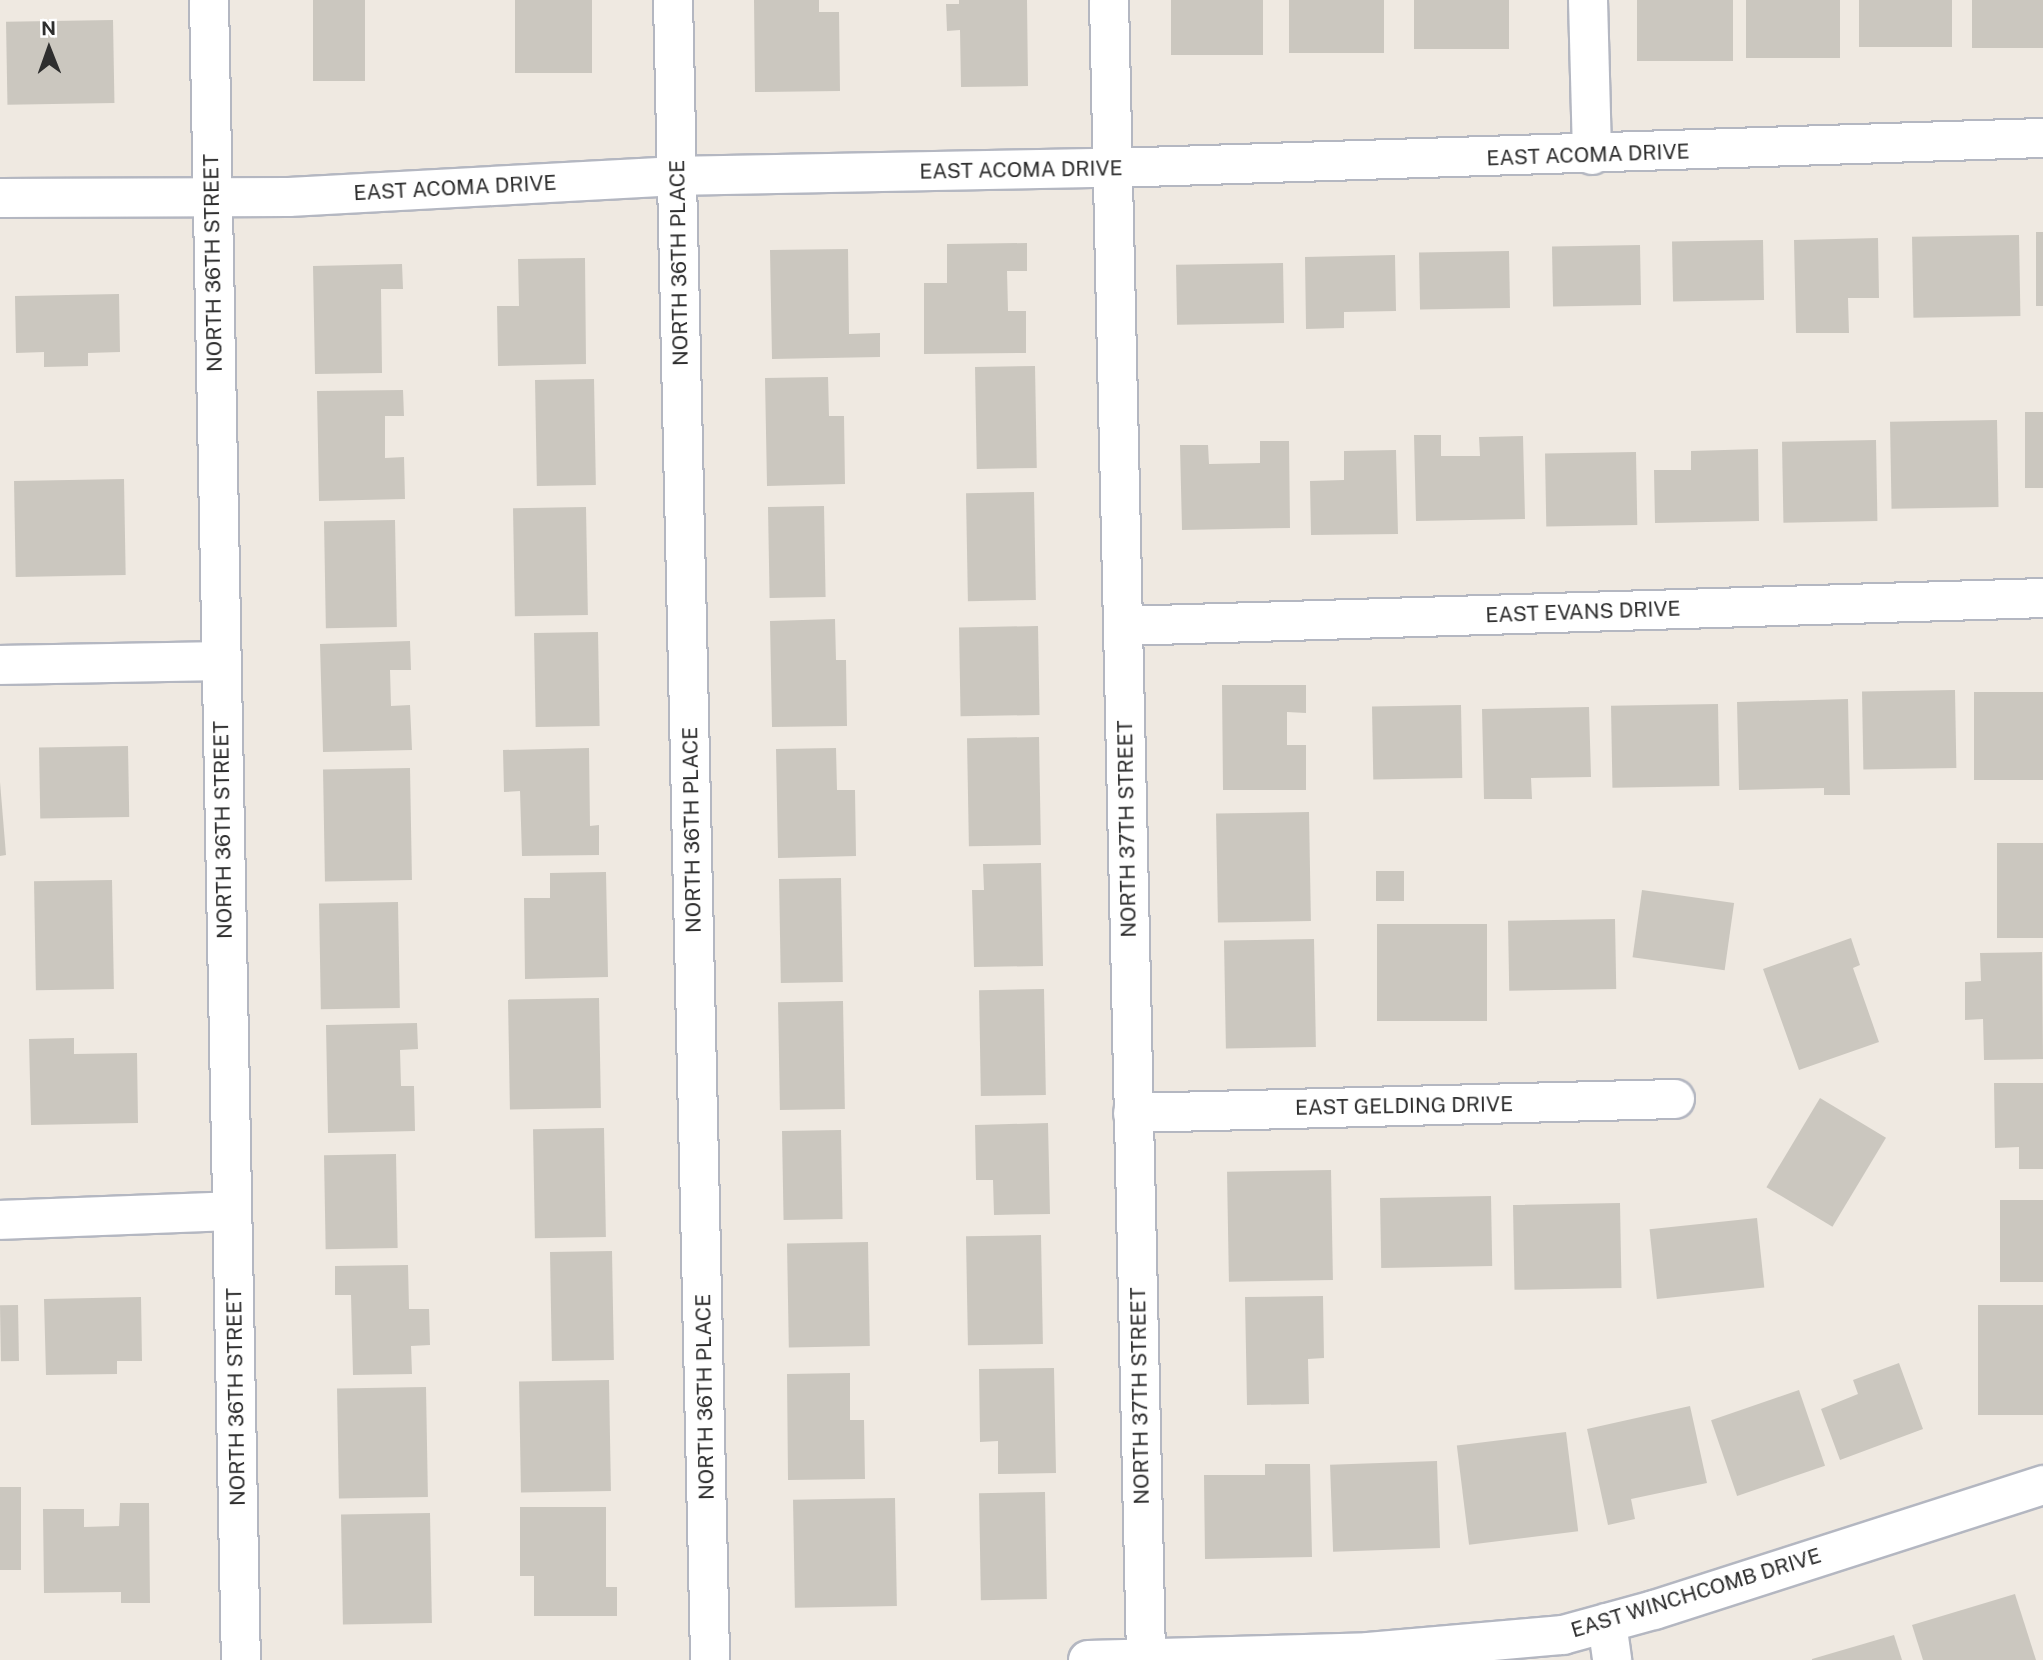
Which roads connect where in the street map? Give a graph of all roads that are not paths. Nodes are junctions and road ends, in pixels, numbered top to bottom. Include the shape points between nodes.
1 (209, 0) edge
2 (673, 0) edge
3 (1109, 0) edge
4 (1588, 0) edge
5 (2043, 138) edge
6 (1592, 155) junction
7 (1113, 169) junction
8 (677, 176) junction
9 (0, 198) edge
10 (212, 199) junction
11 (2043, 598) edge
12 (1123, 626) junction
13 (219, 661) junction
14 (0, 665) edge
15 (1675, 1099) dead end
16 (1133, 1114) junction
17 (232, 1211) junction
18 (0, 1220) edge
19 (2043, 1485) edge
20 (1606, 1623) junction
21 (1146, 1658) junction
22 (241, 1660) edge
23 (710, 1660) edge
24 (1088, 1660) edge
25 (1612, 1660) edge

1 - 10 street, NORTH 36TH STREET
2 - 8 street, NORTH 36TH PLACE
3 - 7 street, NORTH 37TH STREET
4 - 6 street
5 - 6 street, EAST ACOMA DRIVE
6 - 7 street, EAST ACOMA DRIVE
7 - 8 street, EAST ACOMA DRIVE
7 - 12 street, NORTH 37TH STREET
8 - 10 street, EAST ACOMA DRIVE
8 - 23 street, NORTH 36TH PLACE
9 - 10 street, EAST ACOMA DRIVE
10 - 13 street, NORTH 36TH STREET
11 - 12 street, EAST EVANS DRIVE
12 - 16 street, NORTH 37TH STREET
13 - 14 street
13 - 17 street, NORTH 36TH STREET
15 - 16 street, EAST GELDING DRIVE
16 - 21 street, NORTH 37TH STREET
17 - 18 street
17 - 22 street, NORTH 36TH STREET
19 - 20 street, EAST WINCHCOMB DRIVE
20 - 21 street, EAST WINCHCOMB DRIVE via 1563,1635 1368,1653
20 - 25 street
21 - 24 street, EAST WINCHCOMB DRIVE

